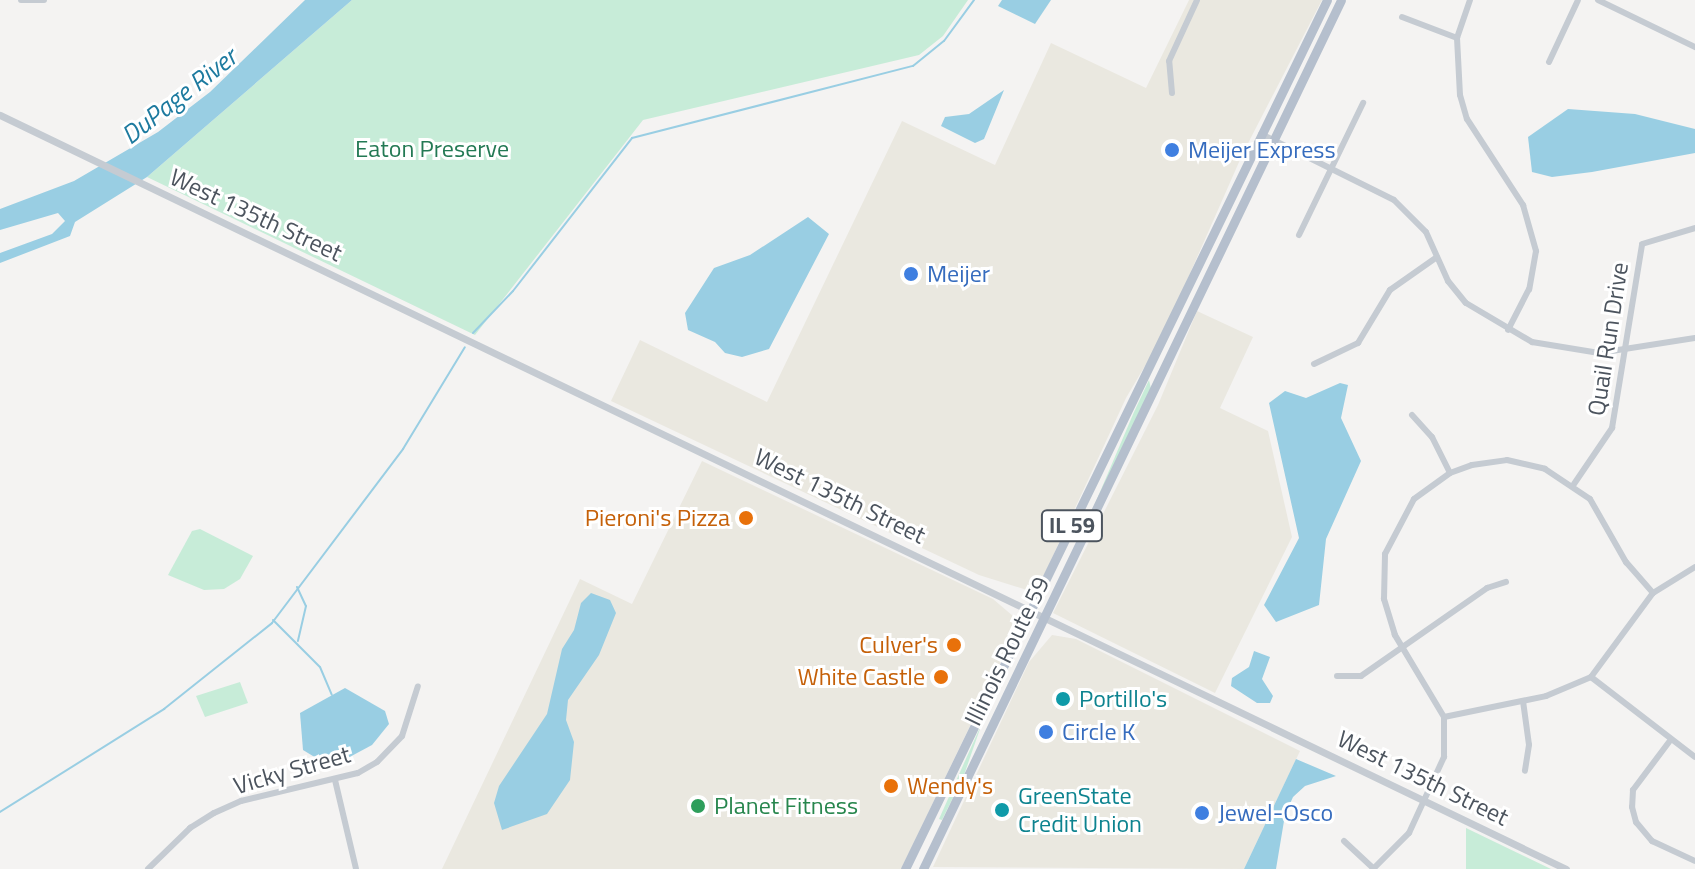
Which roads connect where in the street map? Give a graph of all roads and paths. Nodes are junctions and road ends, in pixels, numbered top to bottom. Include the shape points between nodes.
1 (21, 0) edge
2 (44, 0) edge
3 (1197, 0) edge
4 (1327, 0) edge
5 (1341, 0) edge
6 (1470, 0) edge
7 (1578, 0) edge
8 (1598, 0) edge
9 (1402, 17) dead end
10 (1457, 38) junction
11 (1695, 47) edge
12 (1549, 62) dead end
13 (1172, 93) dead end
14 (1363, 103) dead end
15 (0, 115) edge
16 (1261, 134) junction
17 (1272, 139) junction
18 (1331, 167) junction
19 (1695, 228) edge
20 (1299, 235) dead end
21 (1437, 257) junction
22 (1508, 330) junction
23 (1695, 338) edge
24 (1623, 351) junction
25 (1153, 363) junction
26 (1314, 364) dead end
27 (1155, 389) junction
28 (1412, 415) dead end
29 (1450, 473) junction
30 (1574, 484) junction
31 (1695, 567) edge
32 (1506, 582) dead end
33 (1653, 593) junction
34 (1031, 610) junction
35 (1045, 617) junction
36 (1403, 647) junction
37 (1337, 676) dead end
38 (1591, 677) junction
39 (418, 686) dead end
40 (1523, 701) junction
41 (1444, 717) junction
42 (1669, 742) junction
43 (1695, 757) edge
44 (1525, 771) dead end
45 (335, 780) junction
46 (1426, 800) junction
47 (1344, 841) dead end
48 (1695, 861) edge
49 (148, 869) edge
50 (356, 869) edge
51 (905, 869) edge
52 (923, 869) edge
53 (1374, 869) edge
54 (1566, 869) edge

1 - 2 street
3 - 13 street via 1169,61
4 - 16 main road, IL 59
5 - 17 main road, IL 59
6 - 10 street
7 - 12 street
8 - 11 street
9 - 10 street
10 - 22 street via 1458,83 1467,119 1523,205 1536,251 1529,289
14 - 18 street
15 - 34 street, West 135th Street
16 - 17 street
16 - 25 main road, Illinois Route 59 / IL 59
17 - 18 street
17 - 27 main road, Illinois Route 59 / IL 59
18 - 20 street
18 - 21 street via 1394,200 1426,232
19 - 24 street, Quail Run Drive via 1642,244
21 - 22 street via 1466,303
21 - 26 street via 1390,290 1358,343
22 - 24 street via 1554,349
23 - 24 street
24 - 30 street, Quail Run Drive via 1612,428
25 - 27 main road
25 - 34 main road, Illinois Route 59 / IL 59
27 - 35 main road, Illinois Route 59 / IL 59
28 - 29 street via 1432,437
29 - 30 street via 1507,460 1545,469
29 - 36 street via 1414,499 1385,554 1384,599
30 - 33 street via 1601,513 1626,562
31 - 33 street
32 - 36 street via 1487,588
33 - 38 street
34 - 35 street, West 135th Street
34 - 51 main road, Illinois Route 59 / IL 59
35 - 46 street, West 135th Street
35 - 52 main road, Illinois Route 59 / IL 59
36 - 37 street via 1361,676
36 - 41 street
38 - 40 street via 1562,692
38 - 42 street
39 - 45 street, Vicky Street via 410,721 393,749 358,773
40 - 41 street
40 - 44 street via 1529,745
41 - 46 street via 1444,757
42 - 43 street
42 - 48 street via 1633,790 1632,807 1636,822 1652,841
45 - 49 street, Vicky Street via 241,801 214,813 190,828
45 - 50 street
46 - 53 street via 1398,849
46 - 54 street, West 135th Street
47 - 53 street

